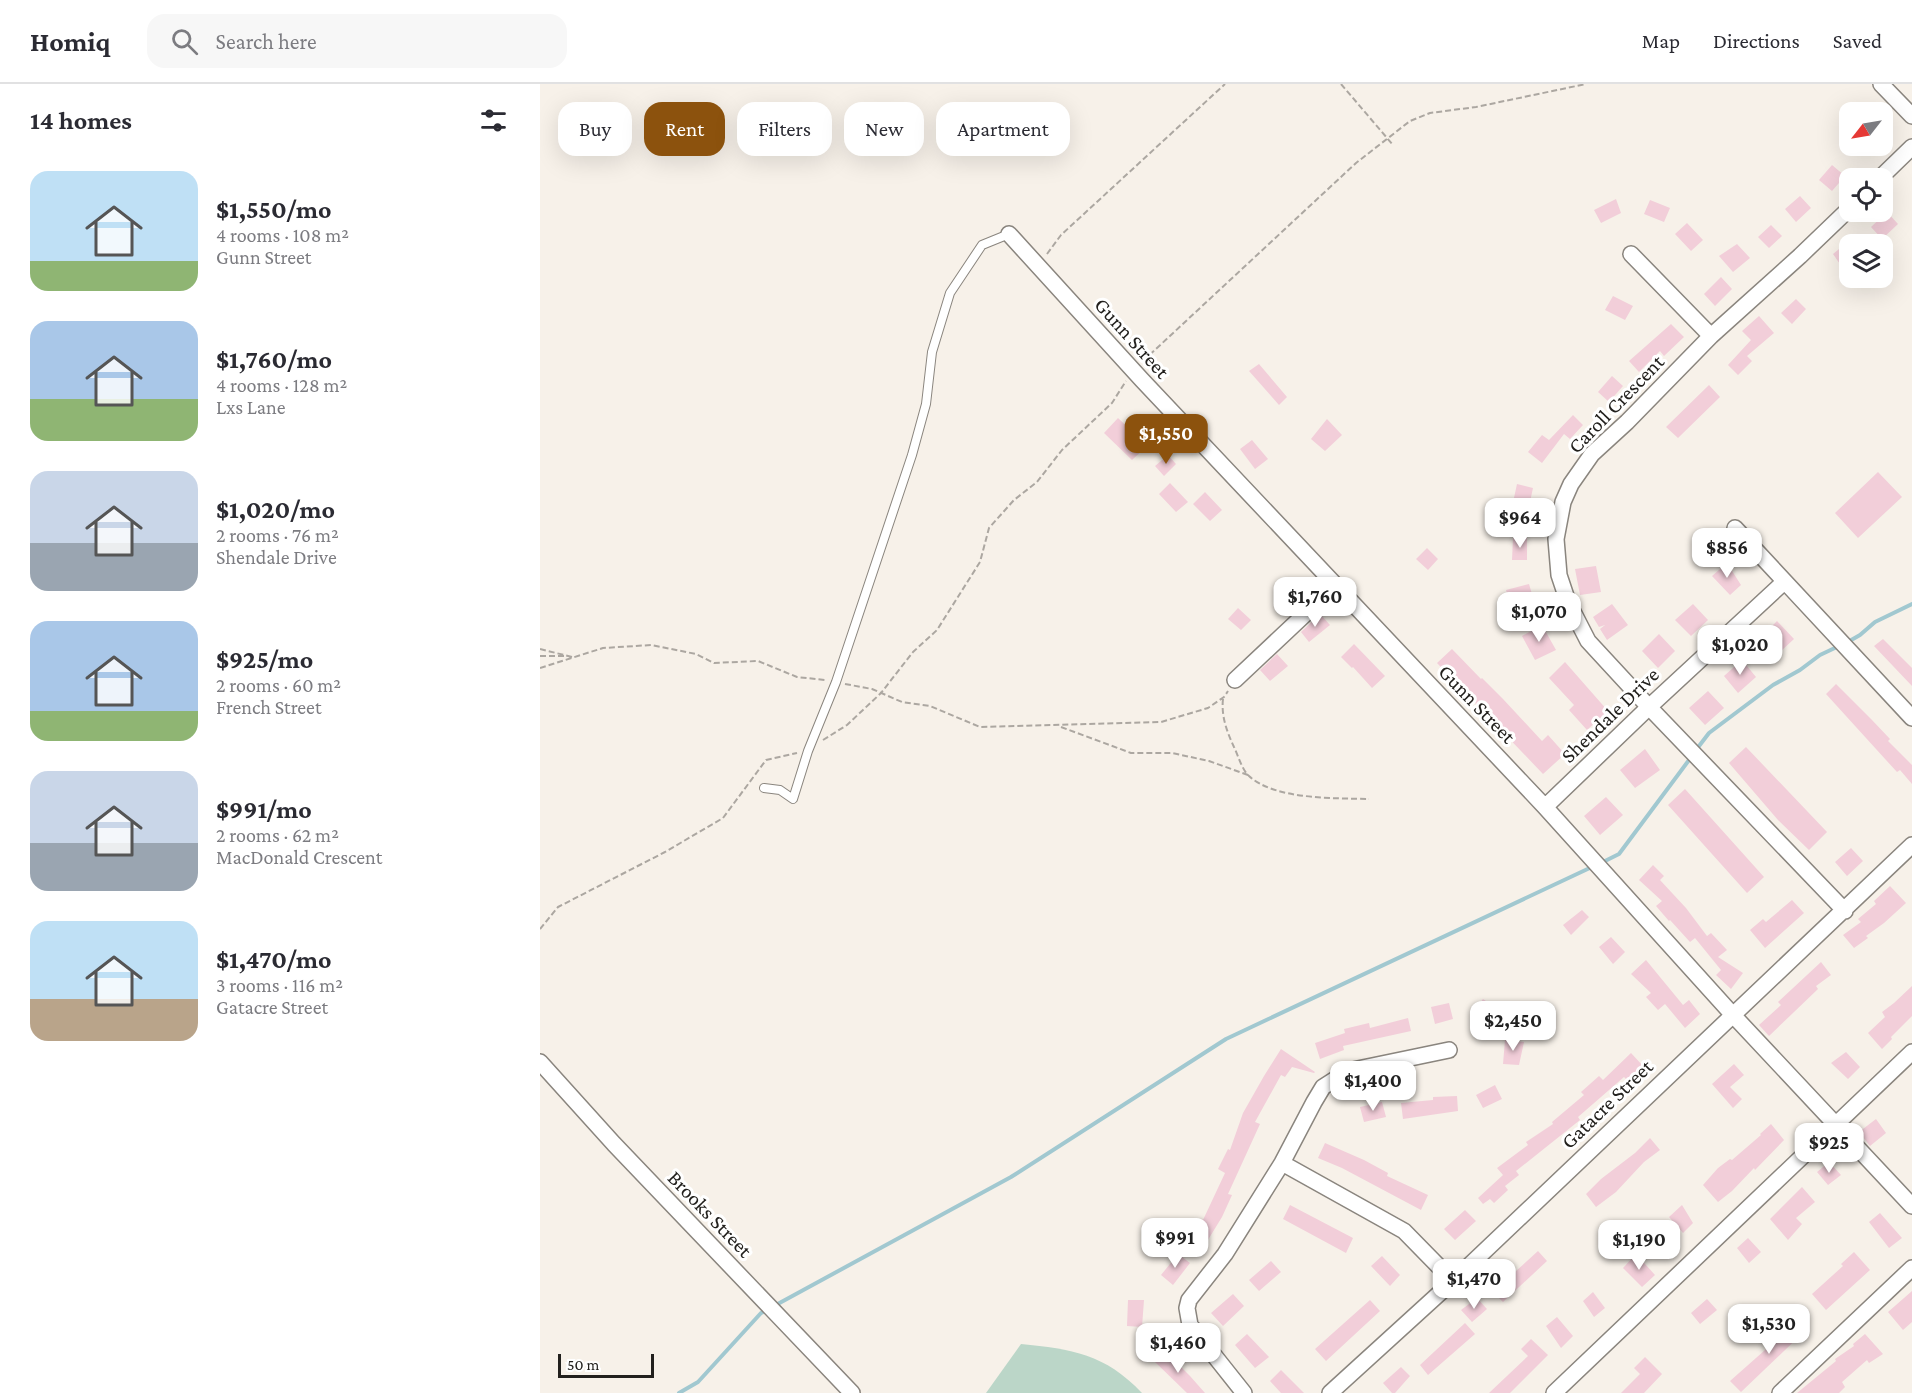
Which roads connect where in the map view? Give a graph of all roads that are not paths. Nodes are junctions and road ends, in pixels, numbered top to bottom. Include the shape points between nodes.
1 (1881, 84) edge
2 (1912, 116) edge
3 (1912, 147) edge
4 (1890, 168) edge
5 (1839, 218) edge
6 (1009, 234) joint
7 (1631, 254) dead end
8 (1711, 336) junction
9 (1735, 528) dead end
10 (1784, 582) junction
11 (1335, 586) junction
12 (1235, 680) road end
13 (1649, 707) junction
14 (1912, 718) edge
15 (764, 788) dead end
16 (1545, 807) junction
17 (1912, 845) edge
18 (1845, 911) junction
19 (1732, 1014) junction
20 (1449, 1050) dead end
21 (1912, 1052) edge
22 (540, 1062) edge
23 (1836, 1124) junction
24 (1282, 1163) junction
25 (1912, 1206) edge
26 (1912, 1268) edge
27 (1453, 1281) junction
28 (852, 1393) edge
29 (1244, 1393) edge
30 (1330, 1393) edge
31 (1554, 1393) edge
32 (1780, 1393) edge

1 - 2 street
3 - 4 street
5 - 8 street, Caroll Crescent
6 - 11 street, Gunn Street
6 - 15 lane via 982,245 950,293 933,352 926,404 912,455 793,799 780,790
7 - 8 street
8 - 13 street, Caroll Crescent via 1592,454 1571,484 1558,520 1559,575 1574,616 1597,652
9 - 10 street
10 - 13 street, Shendale Drive
10 - 14 street
11 - 12 street
11 - 16 street, Gunn Street
13 - 16 street, Shendale Drive
13 - 18 street, Caroll Crescent
16 - 19 street, Gunn Street
17 - 18 street, Gatacre Street
18 - 19 street, Gatacre Street
19 - 23 street, Gunn Street
19 - 27 street, Gatacre Street
20 - 24 street via 1347,1071 1334,1079 1323,1087
21 - 23 street
22 - 28 street, Brooks Street
23 - 25 street, Gunn Street
23 - 31 street
24 - 27 street via 1404,1231
24 - 29 street via 1187,1308 1190,1325
26 - 32 street
27 - 30 street, Gatacre Street

